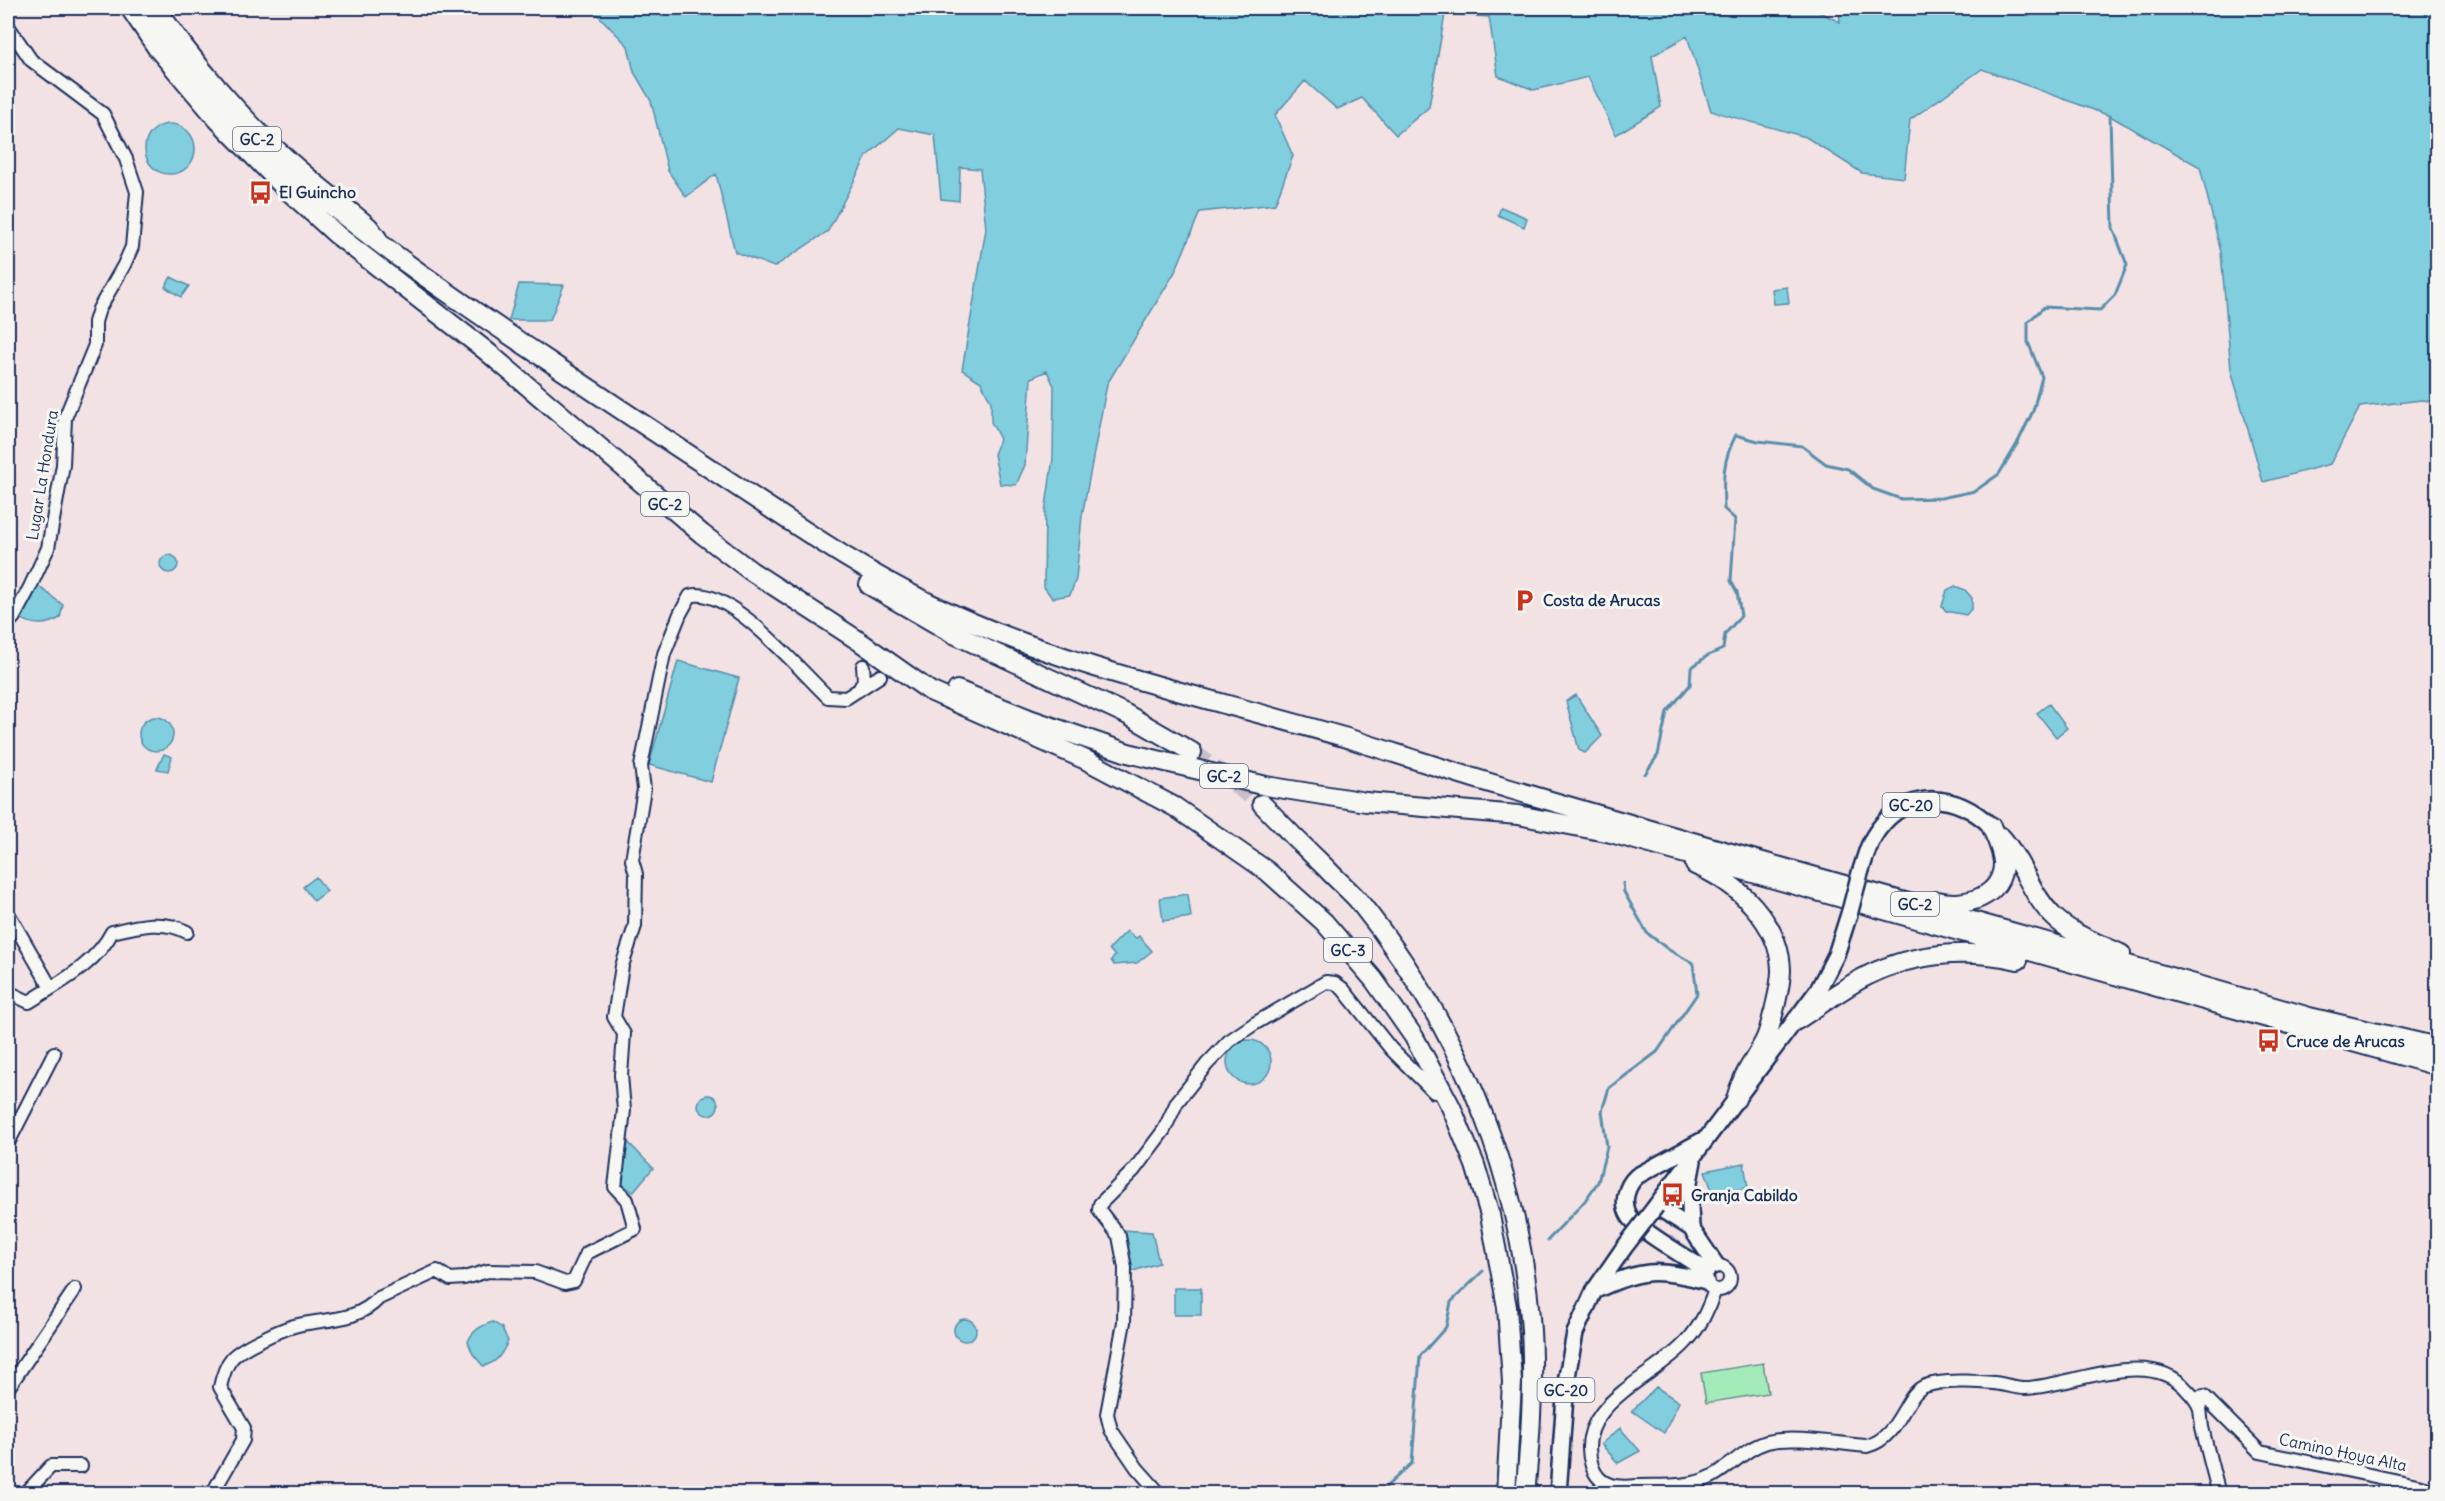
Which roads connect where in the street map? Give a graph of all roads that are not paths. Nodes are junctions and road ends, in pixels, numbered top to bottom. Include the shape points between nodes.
1 (130, 8) edge
2 (146, 8) edge
3 (160, 8) edge
4 (8, 26) edge
5 (391, 249) junction
6 (783, 517) junction
7 (8, 623) edge
8 (859, 641) junction
9 (863, 666) dead end
10 (880, 676) dead end
11 (859, 690) junction
12 (1192, 752) tunnel mouth
13 (1262, 804) tunnel mouth
14 (1991, 826) junction
15 (1660, 839) junction
16 (8, 913) edge
17 (187, 932) dead end
18 (2102, 972) junction
19 (2163, 974) junction
20 (51, 988) junction
21 (8, 992) edge
22 (1797, 1020) junction
23 (1410, 1047) joint
24 (2438, 1047) edge
25 (1391, 1049) junction
26 (54, 1053) dead end
27 (2438, 1066) edge
28 (1434, 1092) junction
29 (1736, 1099) junction
30 (1706, 1139) junction
31 (8, 1143) edge
32 (1693, 1158) junction
33 (1656, 1206) junction
34 (1691, 1228) junction
35 (1711, 1277) junction
36 (75, 1289) dead end
37 (1594, 1291) junction
38 (1507, 1307) junction
39 (8, 1388) edge
40 (2197, 1403) junction
41 (81, 1466) dead end
42 (24, 1494) edge
43 (212, 1494) edge
44 (1160, 1494) edge
45 (1506, 1494) edge
46 (1525, 1494) edge
47 (1558, 1494) edge
48 (2218, 1494) edge
49 (2433, 1494) edge

1 - 8 highway, GC-2 via 157,48 246,151 337,235 485,350 702,534
2 - 5 highway, GC-2 via 220,102 256,138
3 - 5 street via 180,38 262,129 288,156 371,225
4 - 7 street, Lugar La Hondura via 31,60 103,114 126,159 136,192 132,247 99,309 95,345 65,418 63,465 48,548
5 - 6 highway, GC-2 via 487,320
6 - 12 highway via 868,584 952,633 1126,714
6 - 15 highway, GC-2 via 902,589 1030,645 1104,670 1349,739
8 - 15 highway, GC-2 via 944,685 1128,753 1266,786 1366,802 1518,815
8 - 38 highway, GC-3 via 930,691 1086,760 1175,807 1268,871 1324,922 1374,980 1414,1037 1451,1107 1490,1215
9 - 11 street via 864,680
10 - 11 street
11 - 43 street via 846,698 828,697 774,640 747,619 711,597 690,596 664,654 641,766 644,789 632,860 636,874 635,926 622,966 614,1017 624,1034 624,1110 615,1187 627,1200 635,1229 587,1253 574,1281 565,1283 535,1272 488,1271 450,1279 437,1271 379,1298 350,1317 294,1326 268,1336 233,1358 223,1374 220,1387 244,1428 243,1440
13 - 46 highway, GC-3 via 1356,898 1409,968 1449,1035 1479,1103 1514,1211 1531,1318
14 - 15 highway via 2000,846 2000,877 1986,895 1962,904 1710,838
14 - 19 highway via 2009,846 2053,916 2079,934
14 - 22 main road, GC-20, bridge via 1976,812 1938,800 1922,801 1890,817 1869,846 1836,955
15 - 18 highway, GC-2
15 - 19 highway, GC-2
15 - 29 highway via 1744,896 1764,919 1777,946 1781,969 1772,1016
16 - 20 street
17 - 20 street via 176,926 146,925 112,932 94,956
18 - 22 highway via 2057,968 1995,955 1962,953 1920,958 1860,979
18 - 27 highway, GC-2
19 - 24 highway, GC-2 via 2309,1017
20 - 21 street via 29,1002
22 - 29 main road, GC-20
23 - 25 street via 1401,1053
23 - 28 highway
25 - 28 street
25 - 44 street via 1343,989 1326,982 1229,1041 1177,1102 1164,1130 1134,1170 1100,1203 1099,1210 1119,1236 1125,1268 1124,1322 1107,1413 1112,1430
26 - 31 street
28 - 38 highway via 1467,1169
29 - 30 main road, GC-20
30 - 32 main road, GC-20
30 - 35 main road via 1637,1176 1629,1184 1625,1199 1631,1218
32 - 33 main road, GC-20
32 - 34 main road via 1689,1182
33 - 34 main road
33 - 37 main road, GC-20, bridge
34 - 35 main road
35 - 37 main road via 1645,1272
35 - 40 street, Camino Hoya Alta via 1708,1311 1686,1343 1650,1374 1613,1398 1597,1417 1590,1435 1589,1455 1600,1480 1615,1488 1698,1482 1713,1477 1766,1442 1867,1446 1878,1443 1915,1394 1924,1386 1938,1383 1991,1383 2025,1388 2136,1369 2155,1370 2172,1377
36 - 39 street
37 - 47 main road, GC-20 via 1570,1351
38 - 45 highway, GC-3 via 1512,1382
40 - 48 street
40 - 49 street, Camino Hoya Alta via 2204,1396 2260,1452 2422,1486
41 - 42 street via 51,1466

